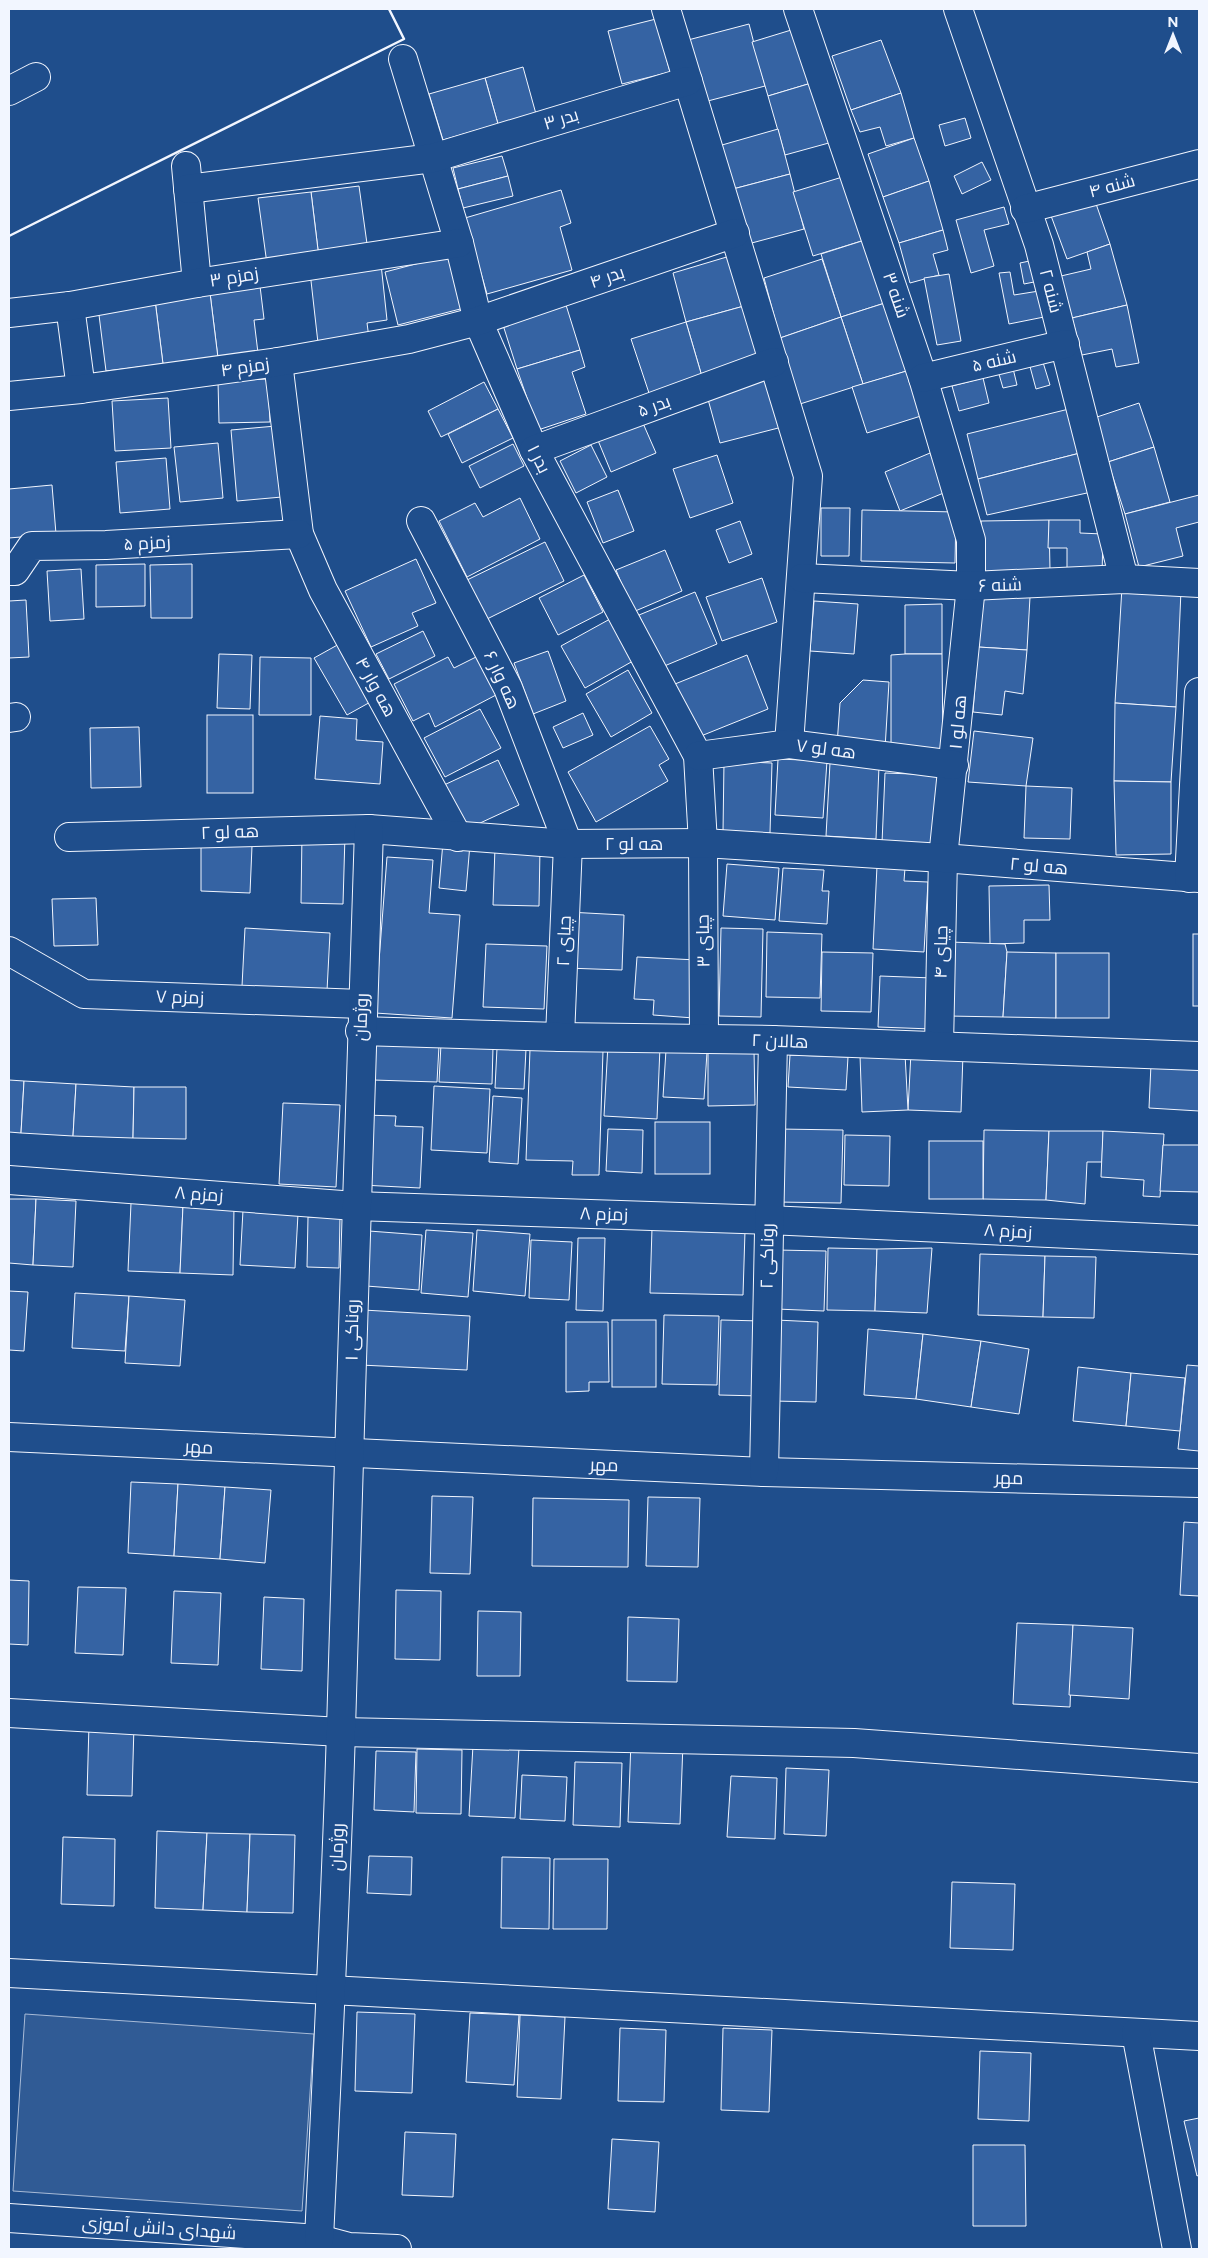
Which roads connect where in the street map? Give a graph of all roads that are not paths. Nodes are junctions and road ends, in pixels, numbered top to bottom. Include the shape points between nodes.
1 (666, 9) edge
2 (798, 9) edge
3 (958, 9) edge
4 (403, 59) dead end
5 (36, 77) dead end
6 (688, 81) junction
7 (9, 91) edge
8 (433, 158) junction
9 (1199, 164) edge
10 (1025, 210) junction
11 (735, 233) junction
12 (459, 243) junction
13 (197, 282) junction
14 (70, 306) junction
15 (9, 313) edge
16 (478, 321) junction
17 (1065, 344) junction
18 (278, 362) junction
19 (774, 362) junction
20 (924, 378) junction
21 (81, 389) junction
22 (9, 396) edge
23 (534, 450) junction
24 (422, 521) dead end
25 (299, 534) junction
26 (9, 571) edge
27 (802, 578) junction
28 (1124, 579) junction
29 (1199, 583) edge
30 (971, 586) junction
31 (1199, 692) edge
32 (789, 744) junction
33 (698, 756) junction
34 (954, 765) junction
35 (369, 829) junction
36 (69, 837) dead end
37 (458, 837) junction
38 (702, 843) junction
39 (568, 844) junction
40 (943, 858) junction
41 (1194, 878) edge
42 (9, 951) edge
43 (362, 1004) junction
44 (360, 1031) junction
45 (560, 1038) junction
46 (704, 1039) junction
47 (773, 1040) junction
48 (939, 1046) junction
49 (1199, 1056) edge
50 (9, 1180) edge
51 (355, 1206) junction
52 (768, 1220) junction
53 (1199, 1240) edge
54 (9, 1437) edge
55 (350, 1454) junction
56 (764, 1472) junction
57 (1199, 1483) edge
58 (9, 1713) edge
59 (341, 1732) junction
60 (1199, 1768) edge
61 (9, 1974) edge
62 (331, 1992) junction
63 (1136, 2032) junction
64 (1199, 2036) edge
65 (9, 2218) edge
66 (319, 2239) junction
67 (349, 2248) edge
68 (397, 2249) edge
69 (1177, 2249) edge

1 - 6 street
2 - 20 street, شنه ۳
3 - 10 street, شنه ۲
4 - 8 street, بدر ۱
5 - 7 street
6 - 8 street, بدر ۳
6 - 11 street
8 - 12 street, بدر ۱
8 - 13 street, بدر ۳ via 187,177
9 - 10 street, شنه ۴
10 - 17 street, شنه ۲ via 1039,245
11 - 16 street, بدر ۴
11 - 19 street
12 - 13 street, زمزم ۳
12 - 16 street, بدر ۱
13 - 14 street, زمزم ۳
14 - 15 street, زمزم ۳
14 - 21 street
16 - 18 street, زمزم ۴ via 409,339
16 - 23 street, بدر ۱
17 - 20 street, شنه ۵
17 - 28 street, شنه ۲
18 - 21 street, زمزم ۴
18 - 25 street, هه وار ۴
19 - 23 street, بدر ۵
19 - 27 street via 808,476
20 - 30 street, شنه ۳ via 971,540
21 - 22 street, زمزم ۴
23 - 33 street, بدر ۱
24 - 39 street, هه وار ۶ via 508,688
25 - 26 street, زمزم ۵ via 32,546 15,571
25 - 37 street, هه وار ۴ via 323,590
27 - 30 street, شنه ۶
27 - 32 street
28 - 29 street, شنه ۶
28 - 30 street, شنه ۶
30 - 34 street, هه لو ۱
31 - 41 street
32 - 33 street, هه لو ۷
32 - 34 street, هه لو ۷
33 - 38 street, بدر ۱
34 - 40 street, هه لو ۱
35 - 36 street, هه لو ۲
35 - 37 street, هه لو ۲
35 - 43 street, روژمان
37 - 39 street, هه لو ۲
38 - 39 street, هه لو ۲
38 - 40 street, هه لو ۲
38 - 46 street, چیای ۳
39 - 45 street, چیای ۲
40 - 41 street, هه لو ۲
40 - 48 street, چیای ۴
42 - 43 street, زمزم ۷ via 84,994
43 - 44 street, روژمان
44 - 45 street, هالان ۲
44 - 51 street, روژمان
45 - 46 street, هالان ۲
46 - 47 street, هالان ۲
47 - 48 street, هالان ۲
47 - 52 street, روناکی ۲
48 - 49 street, هالان ۲
50 - 51 street, زمزم ۸
51 - 52 street, زمزم ۸
51 - 55 street, روناکی ۱
52 - 53 street, زمزم ۸
52 - 56 street, روناکی ۲
54 - 55 street, مهر
55 - 56 street, مهر
55 - 59 street, روژمان
56 - 57 street, مهر
58 - 59 street
59 - 60 street via 854,1743
59 - 62 street, روژمان
61 - 62 street
62 - 63 street
62 - 66 street, روژمان
63 - 64 street
63 - 69 street
65 - 66 street, شهدای دانش آموزی
66 - 67 street, شهدای دانش آموزی
67 - 68 street, شهدای دانش آموزی

